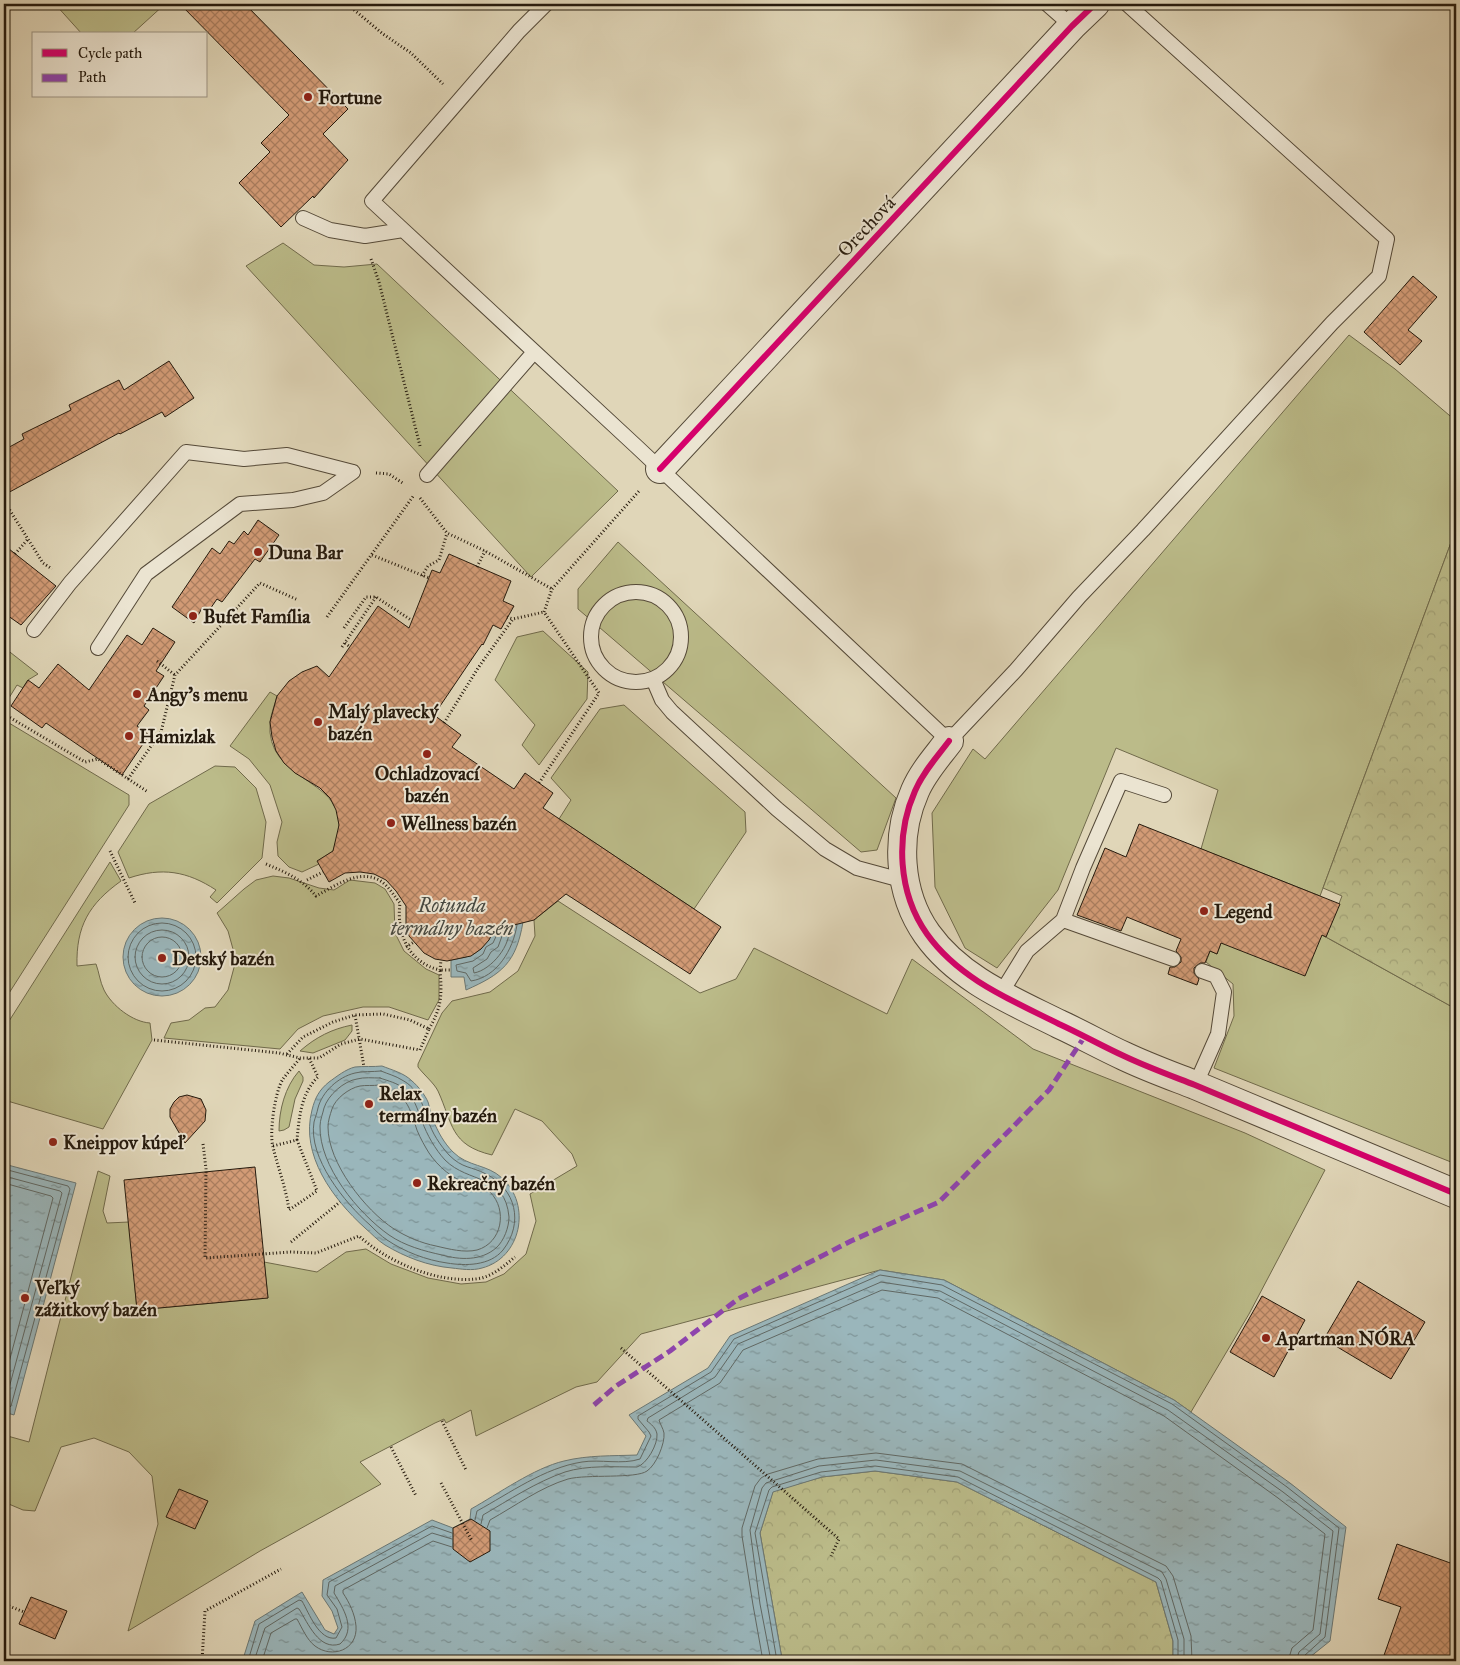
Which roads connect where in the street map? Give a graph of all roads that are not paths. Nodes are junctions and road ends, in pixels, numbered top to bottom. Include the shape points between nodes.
1 (546, 4) edge
2 (1048, 4) edge
3 (1095, 4) edge
4 (1128, 4) edge
5 (1072, 26) junction
6 (304, 218) dead end
7 (403, 230) junction
8 (534, 352) junction
9 (660, 469) junction
10 (427, 475) road end
11 (34, 630) dead end
12 (98, 648) dead end
13 (653, 679) junction
14 (949, 741) junction
15 (1164, 795) dead end
16 (905, 881) junction
17 (1063, 920) junction
18 (1173, 959) dead end
19 (1202, 971) dead end
20 (1000, 995) junction
21 (1195, 1086) junction
22 (1456, 1194) edge

1 - 7 lane via 372,201
2 - 5 lane
3 - 5 street, Orechová
4 - 14 lane via 1387,239 1379,276 1332,323
5 - 9 street, Orechová
6 - 7 lane via 330,230 365,236
7 - 8 lane
8 - 9 lane
8 - 10 lane
9 - 14 lane
11 - 12 lane via 70,583 186,452 244,459 286,455 353,472 323,493 293,500 240,504 146,574
13 - 13 lane via 674,662 680,648 679,622 663,600 651,594 624,592 601,607 594,618 591,638 595,657 603,668 626,681
13 - 16 lane via 662,700 672,712 825,849 857,868
14 - 16 street via 925,772 908,808 902,837
15 - 17 lane via 1121,781
16 - 20 street via 917,917 936,945 962,970
17 - 18 lane
17 - 20 lane via 1028,951
19 - 21 lane via 1216,976 1224,992 1218,1034
20 - 21 street via 1123,1056
21 - 22 street

